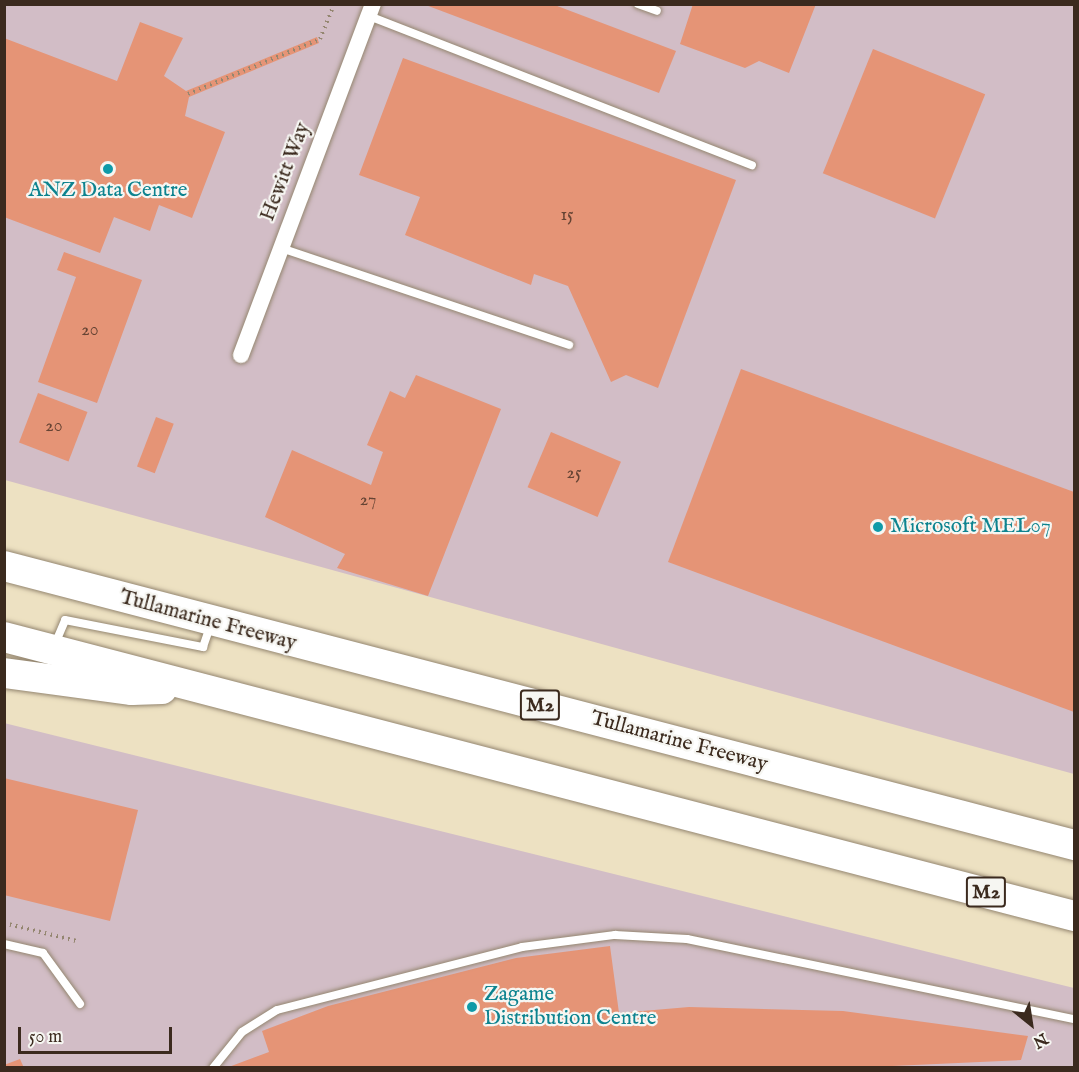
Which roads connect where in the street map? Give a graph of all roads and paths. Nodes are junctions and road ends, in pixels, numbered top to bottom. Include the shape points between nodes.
1 (334, 4) edge
2 (638, 4) edge
3 (371, 10) edge
4 (657, 11) dead end
5 (188, 94) dead end
6 (752, 165) dead end
7 (281, 249) junction
8 (569, 345) dead end
9 (241, 355) dead end
10 (4, 566) edge
11 (211, 624) junction
12 (4, 637) edge
13 (53, 649) junction
14 (4, 673) edge
15 (195, 687) junction
16 (1074, 845) edge
17 (1074, 916) edge
18 (4, 923) edge
19 (77, 941) dead end
20 (4, 944) edge
21 (80, 1004) dead end
22 (1074, 1019) edge
23 (213, 1068) edge

1 - 5 path via 320,39
2 - 4 lane
3 - 6 lane
3 - 7 street, Hewitt Way
7 - 8 lane
7 - 9 street, Hewitt Way
10 - 11 highway, Tullamarine Freeway / M2
11 - 13 lane via 203,647 65,620
11 - 16 highway, Tullamarine Freeway / M2
12 - 13 highway, M2
13 - 15 highway, M2
14 - 15 highway via 132,690
15 - 17 highway, M2
18 - 19 path
20 - 21 lane via 43,953
22 - 23 lane via 687,939 615,935 522,947 277,1010 242,1032

